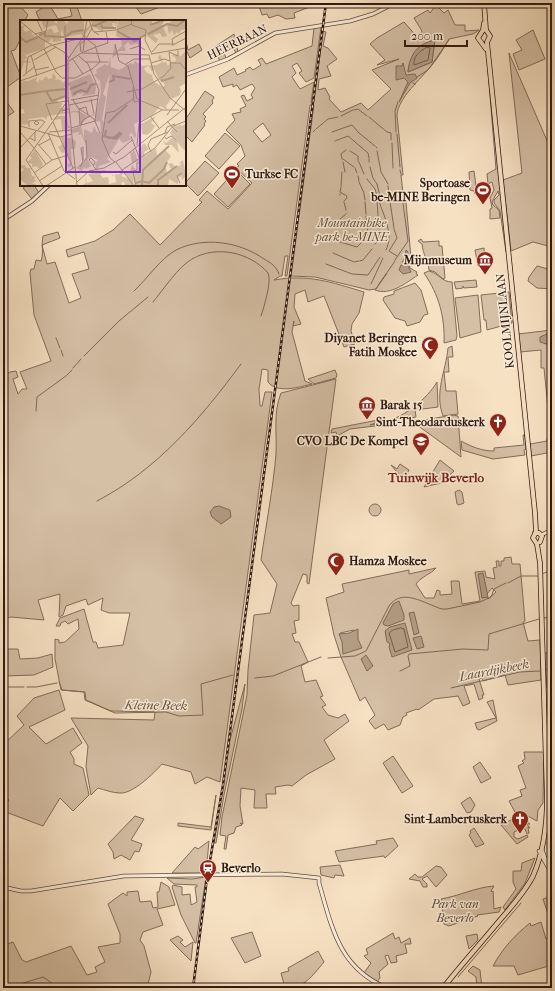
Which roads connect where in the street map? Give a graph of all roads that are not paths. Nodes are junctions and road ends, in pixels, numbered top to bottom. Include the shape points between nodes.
1 (395, 3) edge
2 (484, 3) edge
3 (485, 31) junction
4 (482, 42) junction
5 (487, 42) junction
6 (489, 55) junction
7 (186, 75) edge
8 (49, 186) edge
9 (3, 220) edge
10 (552, 531) edge
11 (539, 537) junction
12 (549, 805) edge
13 (540, 852) junction
14 (537, 865) junction
15 (546, 865) junction
16 (549, 869) junction
17 (552, 874) edge
18 (3, 887) edge
19 (525, 888) junction
20 (387, 988) edge
21 (443, 988) edge

1 - 7 street, HEERBAAN via 366,17 275,33 228,59
2 - 3 main road, KOOLMIJNLAAN
3 - 4 main road, KOOLMIJNLAAN via 478,36
3 - 5 main road, KOOLMIJNLAAN via 490,36
4 - 5 main road
4 - 6 main road, KOOLMIJNLAAN
5 - 6 main road, KOOLMIJNLAAN
6 - 11 main road, KOOLMIJNLAAN
8 - 9 street via 32,201
10 - 11 street
11 - 12 main road, KOOLMIJNLAAN
12 - 13 main road, KOOLMIJNLAAN
13 - 14 main road, KOOLMIJNLAAN
13 - 15 street
13 - 16 street
13 - 19 main road, KOOLMIJNLAAN
14 - 15 street
14 - 19 main road, KOOLMIJNLAAN
15 - 16 street
16 - 17 street
18 - 20 street via 31,891 124,876 282,874 319,878 339,947 357,969
19 - 21 main road, KOOLMIJNLAAN

